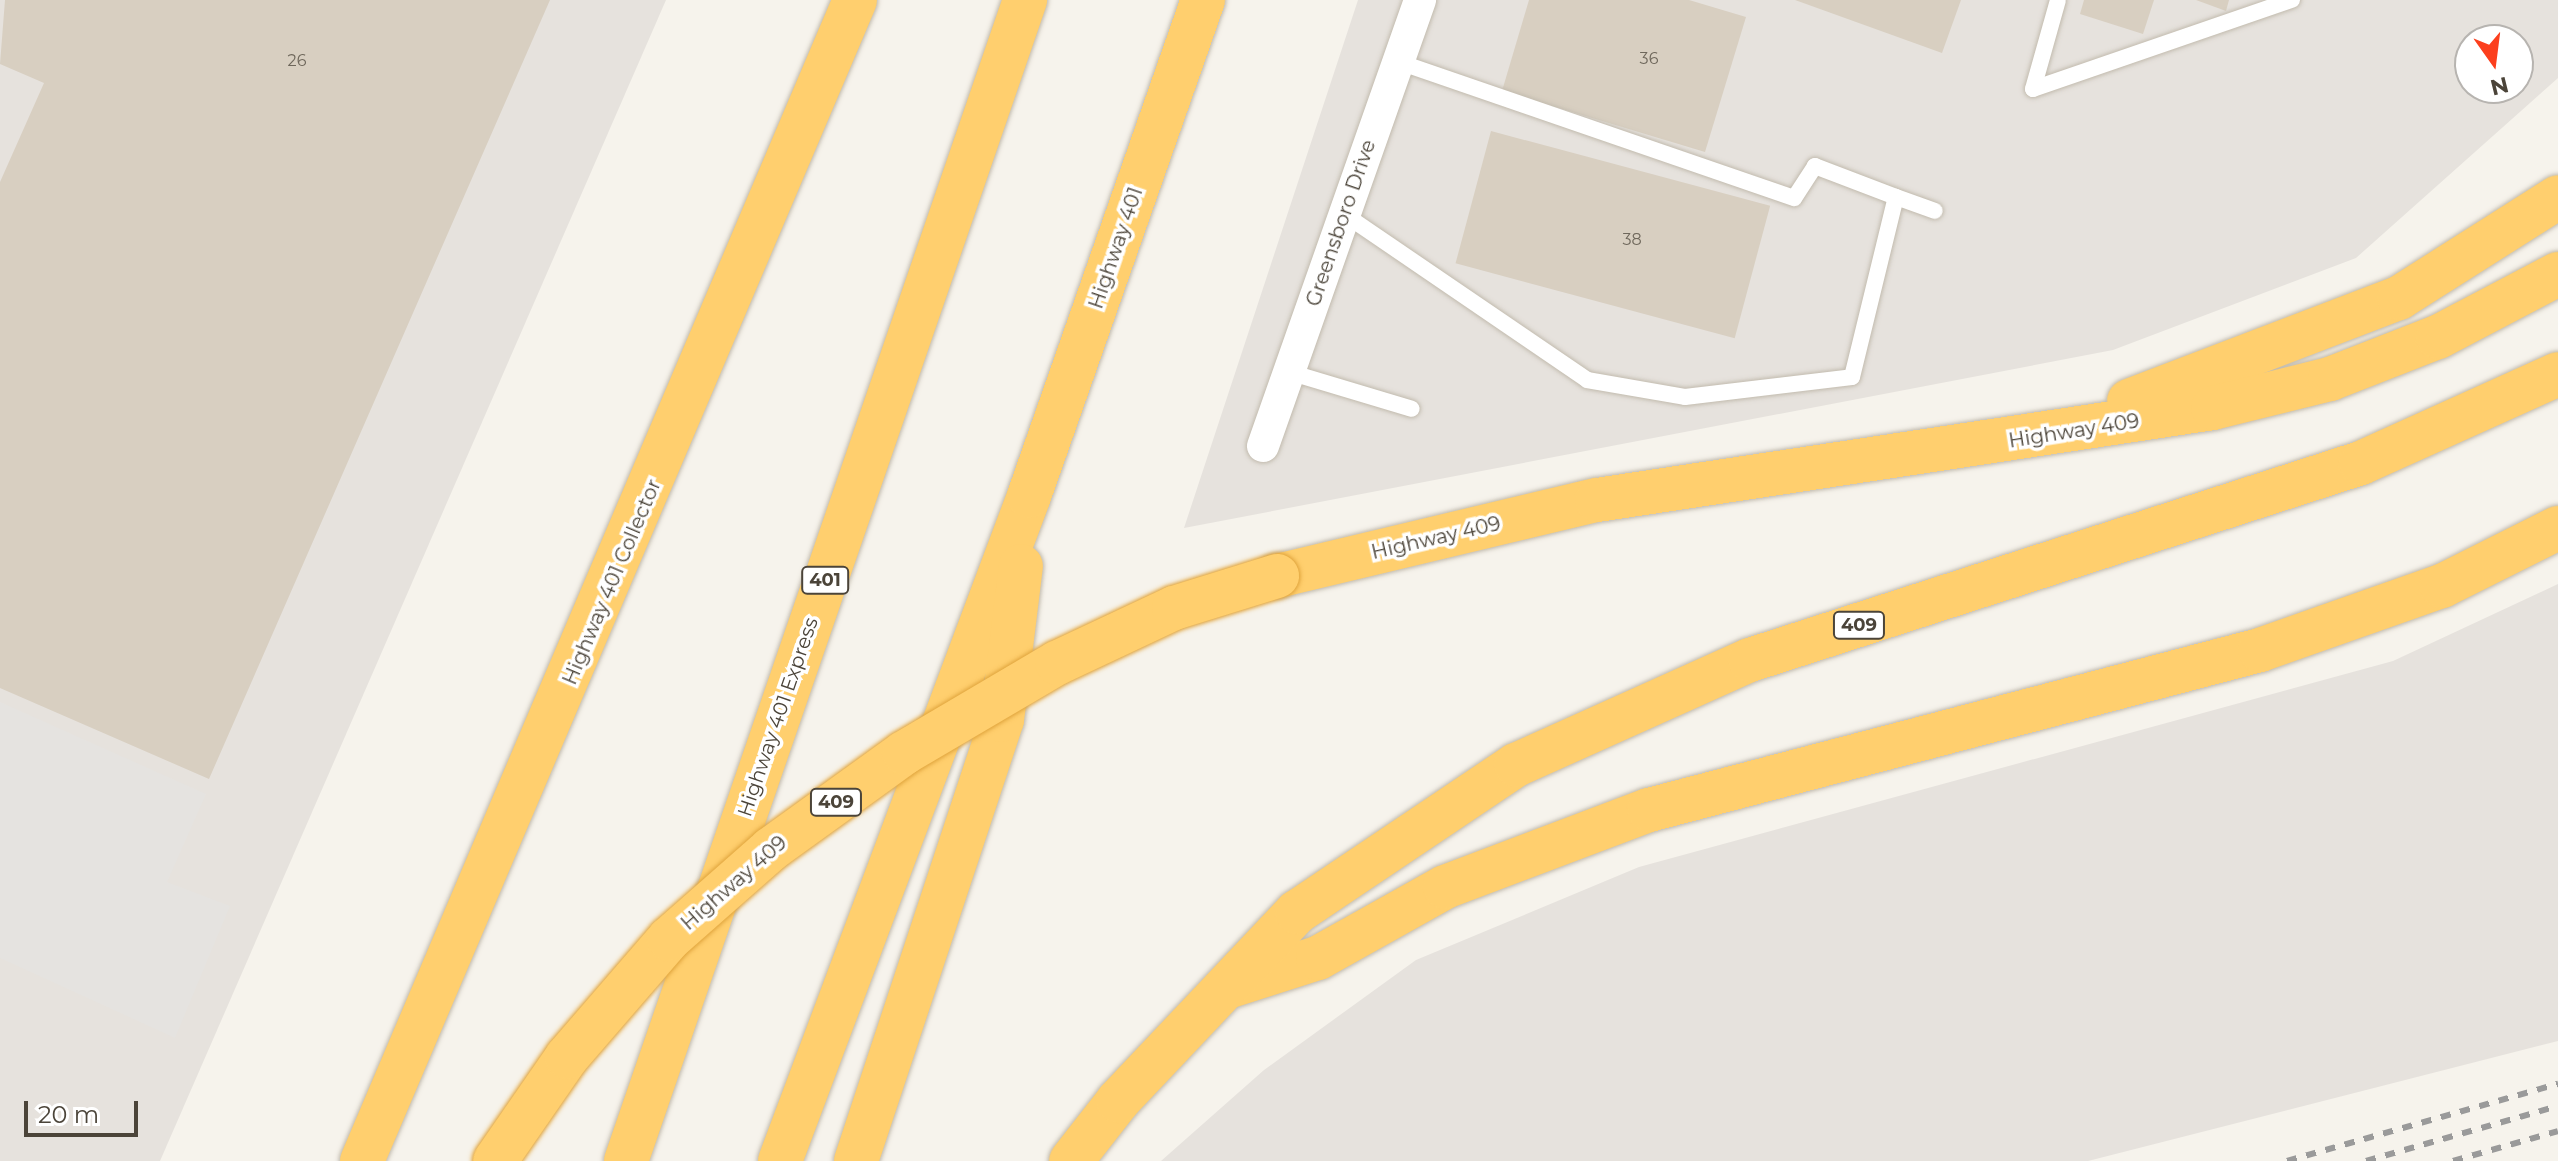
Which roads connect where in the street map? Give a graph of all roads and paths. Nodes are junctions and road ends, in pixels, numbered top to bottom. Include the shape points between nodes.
1 (855, 0) edge
2 (1025, 0) edge
3 (1203, 0) edge
4 (1420, 0) edge
5 (2058, 0) edge
6 (2292, 0) edge
7 (1398, 62) junction
8 (1896, 197) junction
9 (2558, 197) edge
10 (1935, 211) dead end
11 (1344, 214) junction
12 (2558, 274) edge
13 (1289, 372) junction
14 (2558, 374) edge
15 (1412, 409) dead end
16 (2019, 440) junction
17 (1263, 446) dead end
18 (1029, 496) junction
19 (2558, 528) edge
20 (1221, 989) junction
21 (362, 1161) edge
22 (495, 1161) edge
23 (626, 1161) edge
24 (780, 1161) edge
25 (856, 1161) edge
26 (1071, 1161) edge

1 - 21 highway, Highway 401 Collector
2 - 23 highway, Highway 401 Express / 401
3 - 18 highway, Highway 401
4 - 7 street, Greensboro Drive
5 - 6 lane via 2033,89
7 - 8 lane via 1794,198 1815,166
7 - 11 street, Greensboro Drive
8 - 10 lane
8 - 11 lane via 1852,377 1685,397 1587,380
9 - 16 highway via 2399,298 2315,336
11 - 13 street, Greensboro Drive
12 - 16 highway, Highway 409 / 409 via 2438,337 2330,379
13 - 15 lane
13 - 17 street, Greensboro Drive
14 - 20 highway, 409 via 2361,463 1750,660 1632,710 1516,765 1354,868 1297,912
16 - 22 highway, Highway 409 / 409, bridge via 1597,500 1277,576 1174,608 1057,663 904,753 771,849 669,939 567,1057
18 - 24 highway
18 - 25 highway via 1002,720
19 - 20 highway via 2442,586 2260,650 1649,810 1445,887 1318,958
20 - 26 highway, 409

